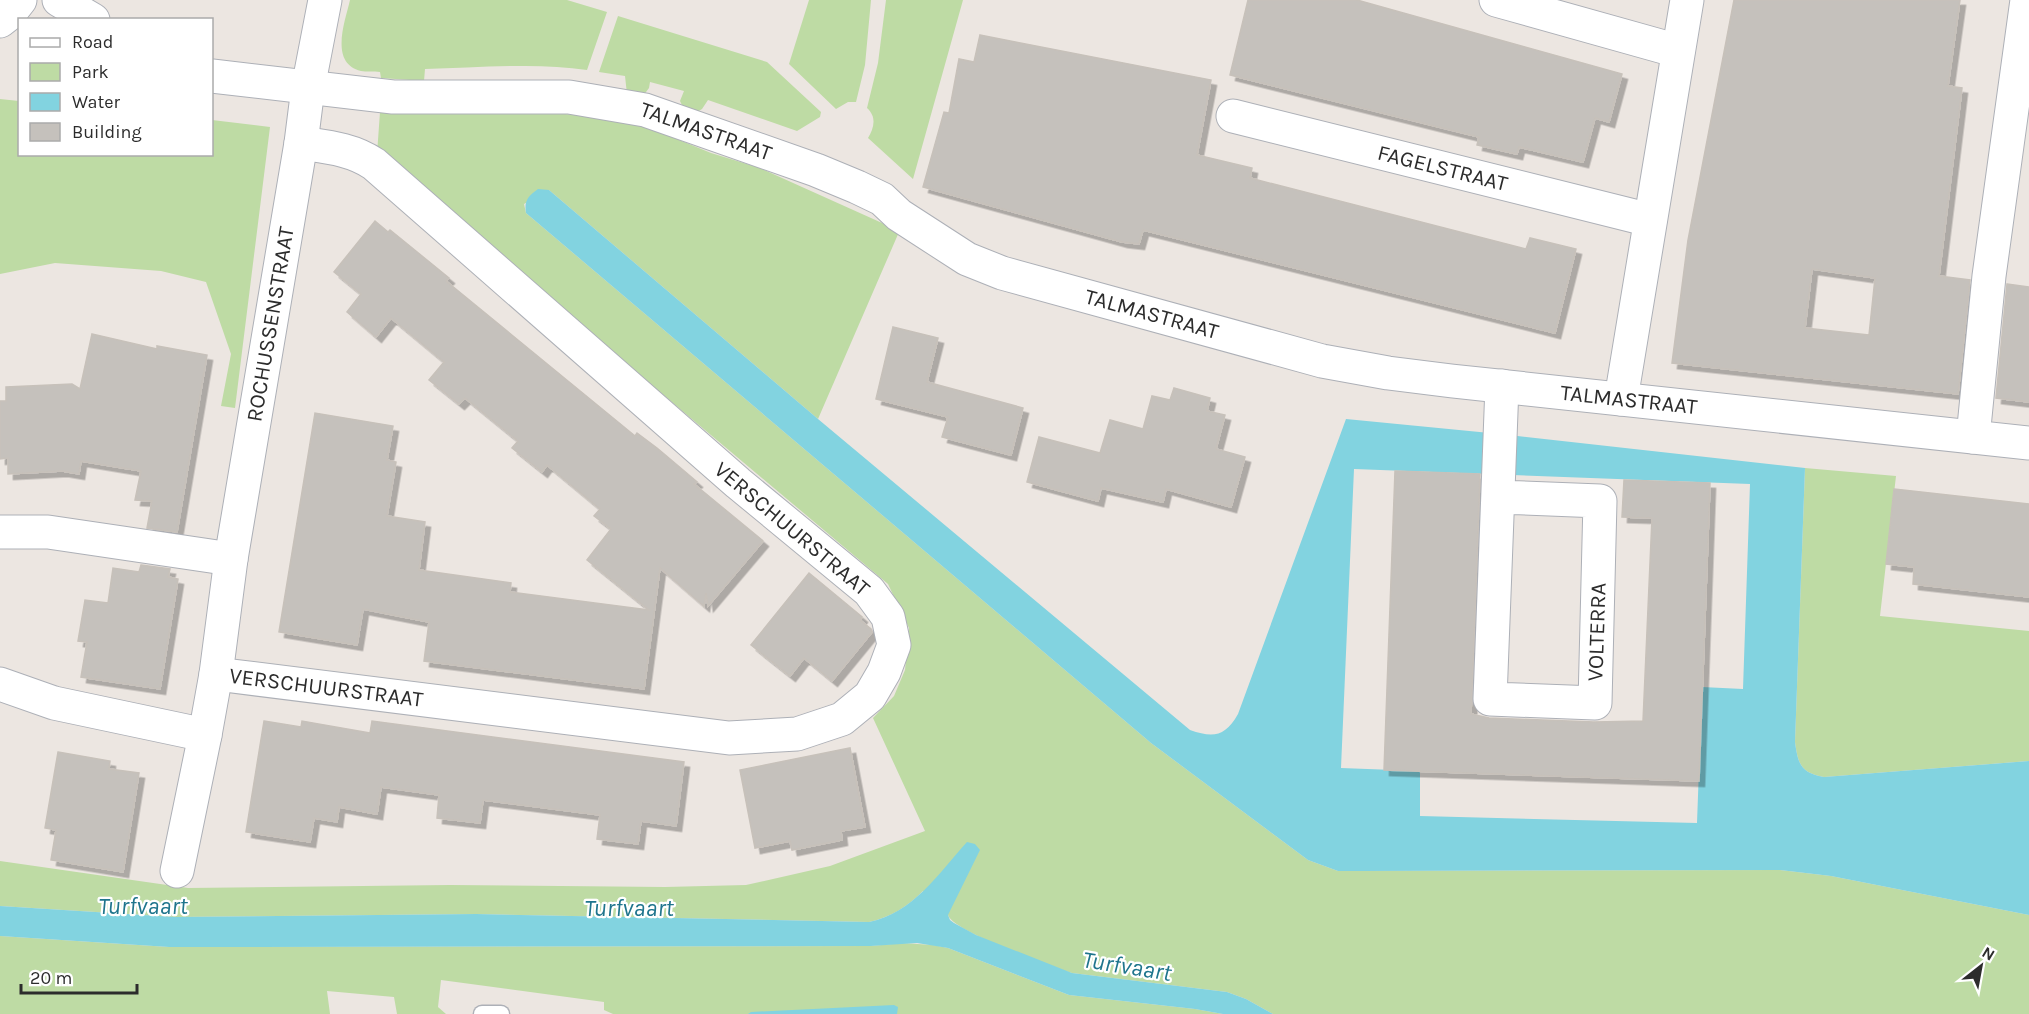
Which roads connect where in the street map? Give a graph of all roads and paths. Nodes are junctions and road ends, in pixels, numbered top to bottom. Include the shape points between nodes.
1 (59, 0) edge
2 (325, 0) edge
3 (1496, 0) edge
4 (1687, 0) edge
5 (2027, 0) edge
6 (90, 18) edge
7 (1678, 51) junction
8 (213, 76) edge
9 (308, 88) junction
10 (1233, 116) dead end
11 (301, 143) junction
12 (1650, 220) junction
13 (1502, 386) junction
14 (1621, 399) junction
15 (1973, 437) junction
16 (2029, 443) edge
17 (1498, 486) junction
18 (0, 532) edge
19 (231, 560) junction
20 (216, 674) junction
21 (0, 684) edge
22 (206, 735) junction
23 (177, 871) dead end
24 (482, 1014) edge
25 (501, 1014) edge

1 - 6 street
2 - 9 street, ROCHUSSENSTRAAT
3 - 7 street
4 - 7 street
5 - 15 street via 1989,276
7 - 12 street
8 - 9 street
9 - 11 street, ROCHUSSENSTRAAT
9 - 13 street, TALMASTRAAT via 393,97 569,98 645,110 857,187 882,199 899,215 959,254 1002,273 1322,361
10 - 12 street, FAGELSTRAAT
11 - 19 street, ROCHUSSENSTRAAT
11 - 20 street, VERSCHUURSTRAAT via 346,150 374,164 738,483 869,591 888,617 894,645 870,696 842,719 797,734 729,738
12 - 14 street
13 - 14 street, TALMASTRAAT
13 - 17 street, VOLTERRA
14 - 15 street, TALMASTRAAT
15 - 16 street, TALMASTRAAT
17 - 17 street, VOLTERRA via 1490,699 1595,703 1600,501
18 - 19 street via 48,532
19 - 20 street, ROCHUSSENSTRAAT
20 - 22 street, ROCHUSSENSTRAAT
21 - 22 street via 54,703
22 - 23 street, ROCHUSSENSTRAAT
24 - 25 lane

